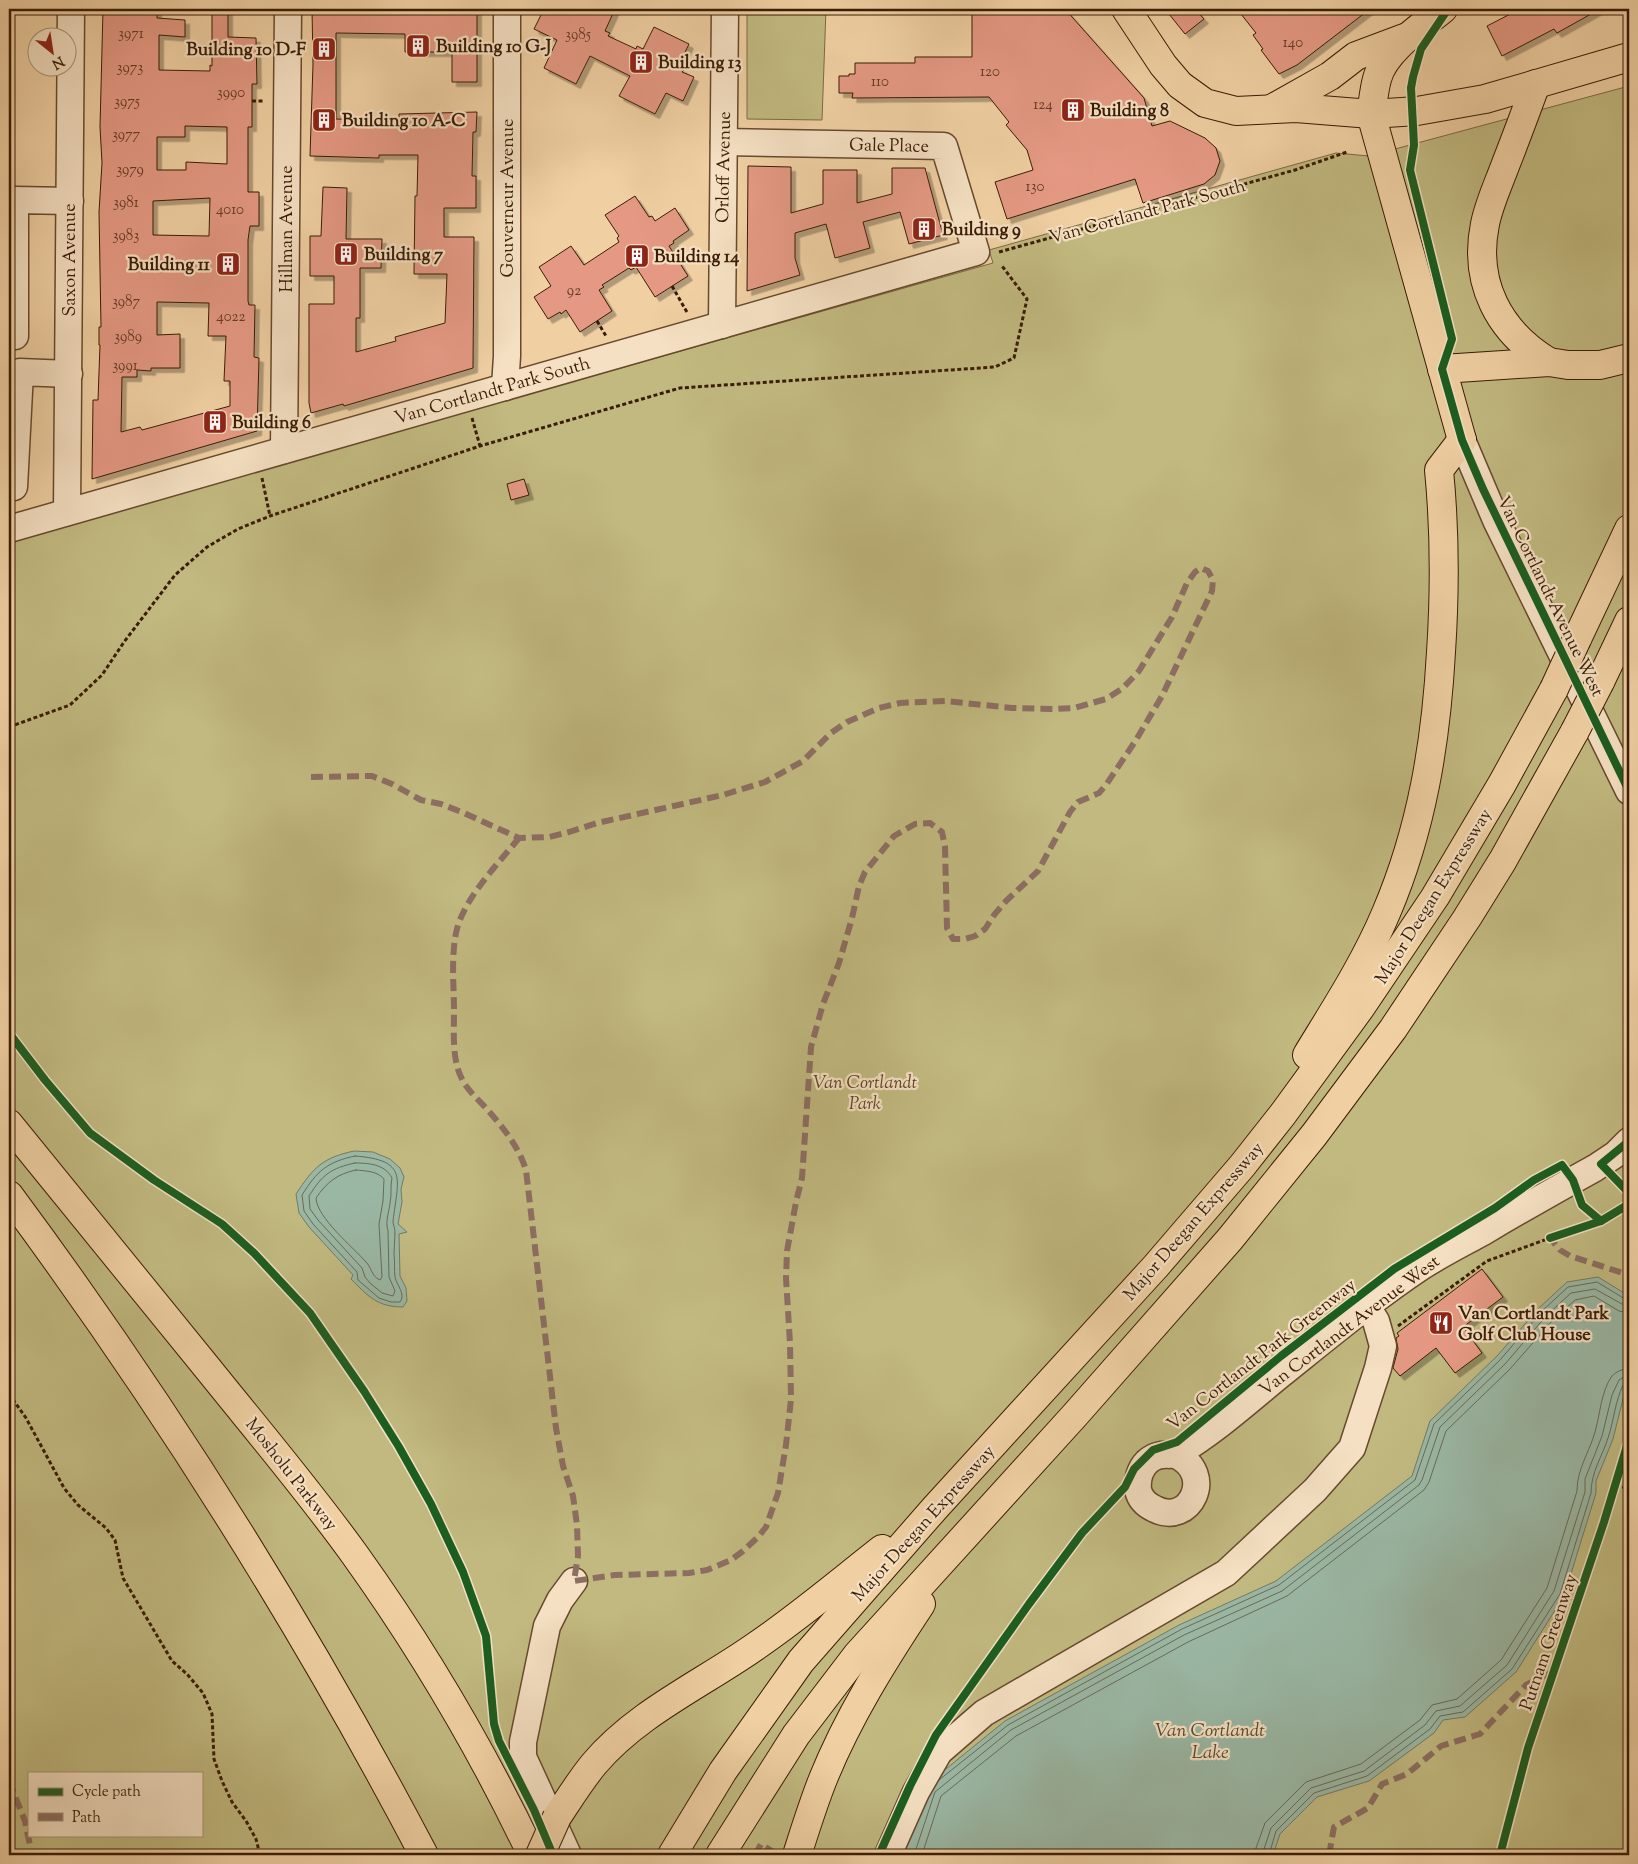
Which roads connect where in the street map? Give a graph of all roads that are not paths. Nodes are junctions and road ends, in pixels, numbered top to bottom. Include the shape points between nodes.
1 (71, 9) edge
2 (288, 9) edge
3 (507, 9) edge
4 (725, 9) edge
5 (1126, 9) edge
6 (1443, 9) edge
7 (1406, 38) junction
8 (1629, 57) edge
9 (1536, 84) junction
10 (1270, 110) junction
11 (1371, 114) junction
12 (724, 142) junction
13 (70, 201) junction
14 (988, 252) joint
15 (711, 328) junction
16 (15, 336) dead end
17 (1629, 358) edge
18 (1549, 362) junction
19 (1442, 368) junction
20 (69, 374) junction
21 (505, 387) junction
22 (1462, 440) junction
23 (284, 450) junction
24 (9, 488) edge
25 (67, 512) junction
26 (9, 529) edge
27 (1629, 529) edge
28 (1629, 622) edge
29 (1622, 642) edge
30 (1629, 791) edge
31 (9, 1124) edge
32 (1629, 1141) edge
33 (1242, 1166) junction
34 (9, 1195) edge
35 (1367, 1307) junction
36 (1176, 1455) dead end
37 (935, 1508) junction
38 (965, 1536) junction
39 (574, 1581) dead end
40 (424, 1855) edge
41 (532, 1855) edge
42 (540, 1855) edge
43 (568, 1855) edge
44 (672, 1855) edge
45 (720, 1855) edge
46 (797, 1855) edge
47 (888, 1855) edge

1 - 13 street, Saxon Avenue
2 - 23 street, Hillman Avenue
3 - 21 street, Gouverneur Avenue
4 - 12 street, Orloff Avenue
5 - 10 main road via 1163,65 1180,85 1196,97 1214,106 1236,111
6 - 7 main road
7 - 10 main road via 1356,56 1330,76
7 - 11 main road via 1382,65
8 - 9 main road
9 - 11 main road via 1485,99 1427,110
9 - 18 main road via 1485,224 1483,267 1488,293 1501,318 1523,344
10 - 11 main road via 1296,108
11 - 19 main road
12 - 14 street, Gale Place via 944,146
12 - 15 street, Orloff Avenue
13 - 16 street via 15,200
13 - 20 street, Saxon Avenue
14 - 15 street, Van Cortlandt Park South
15 - 21 street, Van Cortlandt Park South
17 - 18 main road via 1600,365 1568,366
18 - 19 main road
19 - 22 main road
20 - 24 street via 20,372 14,487
20 - 25 street, Saxon Avenue
21 - 23 street, Van Cortlandt Park South
22 - 30 street, Van Cortlandt Avenue West via 1496,520
22 - 33 main road via 1439,470 1444,575 1437,708 1427,785 1408,854 1373,942
23 - 25 street, Van Cortlandt Park South
25 - 26 street, Van Cortlandt Park South
27 - 33 main road, Major Deegan Expressway, bridge via 1554,689 1435,896 1399,953 1322,1061
28 - 29 main road
29 - 38 main road, bridge via 1531,811 1467,918 1338,1105 1230,1239
31 - 41 main road, Mosholu Parkway via 296,1476 356,1557 459,1717
32 - 35 street, Van Cortlandt Avenue West via 1595,1168 1421,1267
33 - 37 main road, Major Deegan Expressway via 1156,1266
34 - 40 main road via 126,1360 230,1519 341,1703
35 - 36 street, Van Cortlandt Avenue West
35 - 47 street via 1376,1321 1383,1346 1352,1448 1315,1490 1226,1573 984,1713 939,1752 916,1792
37 - 42 main road, bridge via 782,1628 625,1734 594,1764 557,1818
37 - 44 main road, Major Deegan Expressway via 801,1661 723,1771
38 - 45 main road via 857,1655 796,1735
38 - 46 main road via 892,1648 854,1714 823,1778
39 - 43 street via 547,1626 523,1742 523,1757

